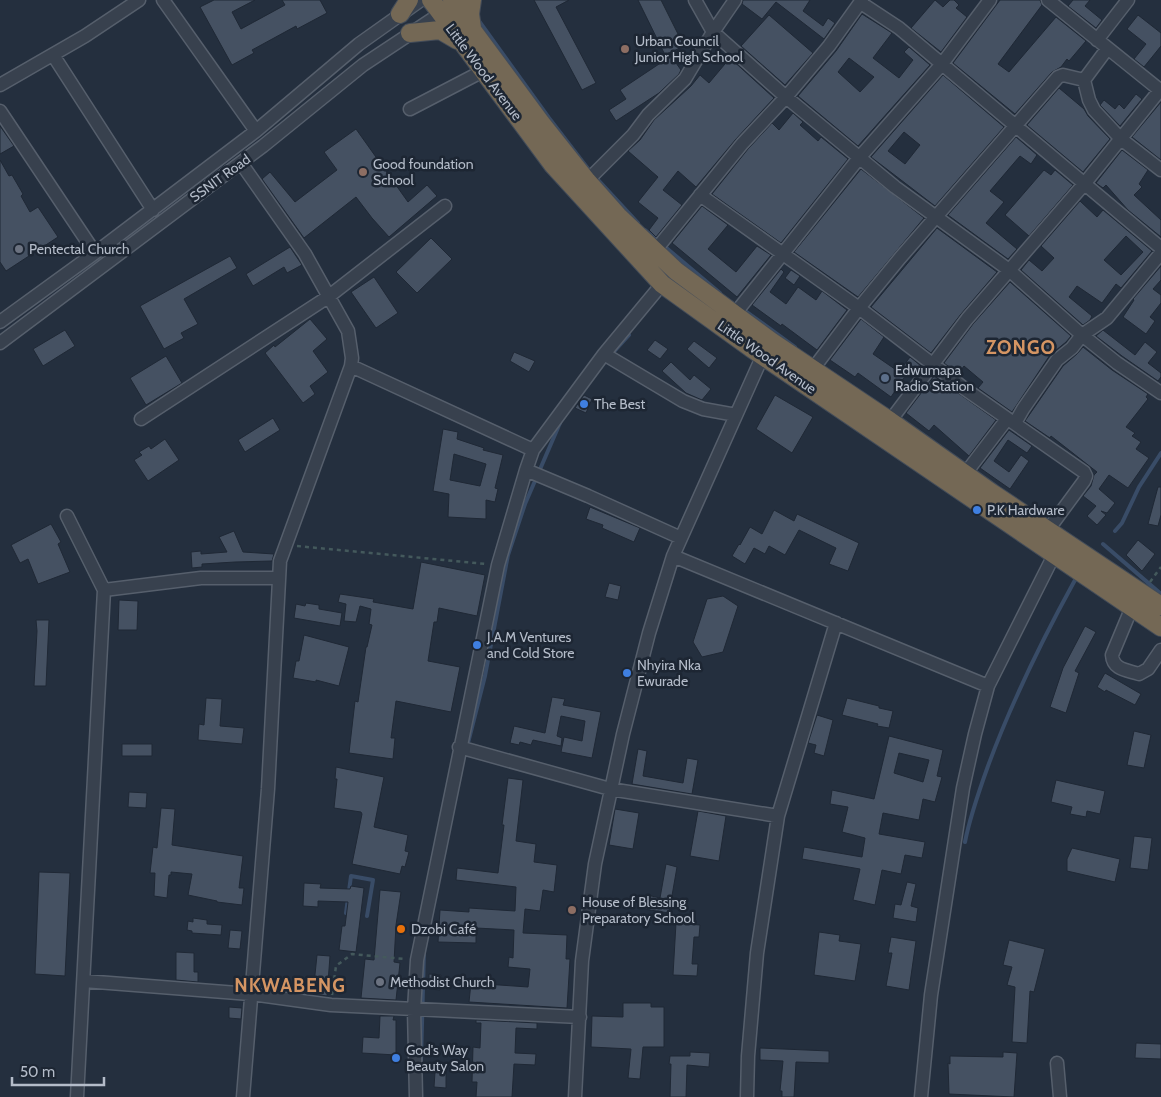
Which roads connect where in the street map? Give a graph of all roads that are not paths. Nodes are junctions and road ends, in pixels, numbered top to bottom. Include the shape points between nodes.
1 (139, 0) edge
2 (162, 0) edge
3 (421, 0) edge
4 (472, 0) edge
5 (695, 0) edge
6 (735, 0) edge
7 (990, 0) edge
8 (1048, 0) edge
9 (1128, 0) edge
10 (862, 2) edge
11 (448, 3) edge
12 (405, 7) edge
13 (713, 32) junction
14 (410, 33) junction
15 (468, 38) junction
16 (1097, 40) junction
17 (1107, 49) junction
18 (53, 55) junction
19 (942, 64) junction
20 (483, 71) junction
21 (1084, 80) junction
22 (0, 86) edge
23 (1160, 91) edge
24 (786, 98) junction
25 (410, 109) dead end
26 (0, 111) edge
27 (1015, 126) junction
28 (256, 131) junction
29 (1121, 138) junction
30 (859, 158) junction
31 (241, 163) junction
32 (1161, 170) edge
33 (587, 181) junction
34 (1085, 183) junction
35 (700, 195) junction
36 (445, 206) dead end
37 (153, 210) junction
38 (936, 217) junction
39 (1161, 248) edge
40 (654, 252) junction
41 (95, 253) junction
42 (1161, 253) edge
43 (782, 254) junction
44 (1009, 270) junction
45 (662, 284) junction
46 (328, 297) junction
47 (859, 308) junction
48 (734, 315) junction
49 (0, 322) edge
50 (1082, 335) junction
51 (0, 343) edge
52 (604, 354) junction
53 (763, 355) junction
54 (933, 364) junction
55 (351, 366) junction
56 (812, 369) junction
57 (1161, 393) edge
58 (736, 415) junction
59 (141, 419) dead end
60 (890, 421) junction
61 (1011, 421) junction
62 (533, 450) junction
63 (526, 470) junction
64 (965, 474) junction
65 (67, 516) dead end
66 (1048, 530) junction
67 (681, 538) junction
68 (1054, 555) junction
69 (674, 556) junction
70 (278, 578) junction
71 (104, 590) junction
72 (1137, 600) junction
73 (1161, 606) edge
74 (836, 623) junction
75 (1161, 627) edge
76 (1161, 650) edge
77 (988, 686) junction
78 (459, 747) junction
79 (610, 789) junction
80 (778, 816) junction
81 (84, 981) junction
82 (250, 994) junction
83 (414, 1010) junction
84 (580, 1017) junction
85 (1057, 1063) dead end
86 (77, 1097) edge
87 (243, 1097) edge
88 (416, 1097) edge
89 (575, 1097) edge
90 (747, 1097) edge
91 (921, 1097) edge
92 (1060, 1097) edge

1 - 18 street
2 - 28 street
3 - 12 street, SSNIT Road
4 - 15 highway
5 - 13 street
6 - 13 street
7 - 19 street
8 - 16 street
9 - 16 street
10 - 19 street
10 - 24 street
11 - 14 street, SSNIT Road
11 - 15 highway, Little Wood Avenue
12 - 28 street, SSNIT Road
13 - 24 street
13 - 33 street via 685,79
14 - 15 highway via 440,30
14 - 31 street, SSNIT Road via 363,65
15 - 20 highway, Little Wood Avenue
15 - 33 highway, Little Wood Avenue
16 - 17 street
17 - 21 street
17 - 23 street
18 - 22 street
18 - 37 street
19 - 27 street
19 - 30 street
20 - 25 street
20 - 45 highway, Little Wood Avenue via 553,165
21 - 27 street via 1063,74 1058,77
21 - 29 street via 1094,110
23 - 29 street
24 - 30 street
24 - 35 street
26 - 41 street
27 - 34 street
27 - 38 street
28 - 37 street, SSNIT Road
29 - 32 street
29 - 34 street
30 - 38 street
30 - 43 street
31 - 46 street via 305,254
31 - 51 street, SSNIT Road
33 - 40 highway, Little Wood Avenue
34 - 39 street
34 - 44 street
35 - 40 street
35 - 43 street
36 - 46 street
37 - 41 street, SSNIT Road
38 - 44 street
38 - 47 street
40 - 48 highway, Little Wood Avenue
41 - 49 street, SSNIT Road
42 - 50 street via 1107,318
43 - 47 street
43 - 48 street
44 - 50 street
44 - 54 street
45 - 52 street
45 - 53 highway, Little Wood Avenue
46 - 55 street via 348,331
46 - 59 street
47 - 54 street
47 - 56 street
48 - 56 highway, Little Wood Avenue
50 - 57 street
50 - 61 street via 1058,360
52 - 58 street via 683,401 703,409
52 - 62 street
53 - 58 street
53 - 68 highway, Little Wood Avenue
54 - 60 street
54 - 61 street
55 - 62 street
55 - 70 street via 285,545
56 - 60 highway, Little Wood Avenue
58 - 67 street
60 - 64 highway, Little Wood Avenue
61 - 64 street
61 - 66 street via 1086,476
62 - 63 street
63 - 67 street
63 - 78 street via 498,565
64 - 66 highway, Little Wood Avenue
65 - 71 street
66 - 72 highway, Little Wood Avenue
67 - 69 street
68 - 72 highway, Little Wood Avenue
68 - 77 street
69 - 74 street
69 - 79 street via 649,632
70 - 71 street via 201,578
70 - 82 street via 268,789
71 - 81 street
72 - 73 highway, Little Wood Avenue
72 - 75 highway, Little Wood Avenue
72 - 76 street via 1112,655 1112,662 1117,668 1139,674 1148,669
74 - 77 street
74 - 80 street
77 - 91 street via 963,788 931,995
78 - 79 street
78 - 83 street via 417,960
79 - 80 street
79 - 84 street via 595,864 582,961
80 - 90 street via 757,953
81 - 82 street
81 - 86 street
82 - 83 street
82 - 87 street
83 - 84 street
83 - 88 street
84 - 89 street
85 - 92 street

